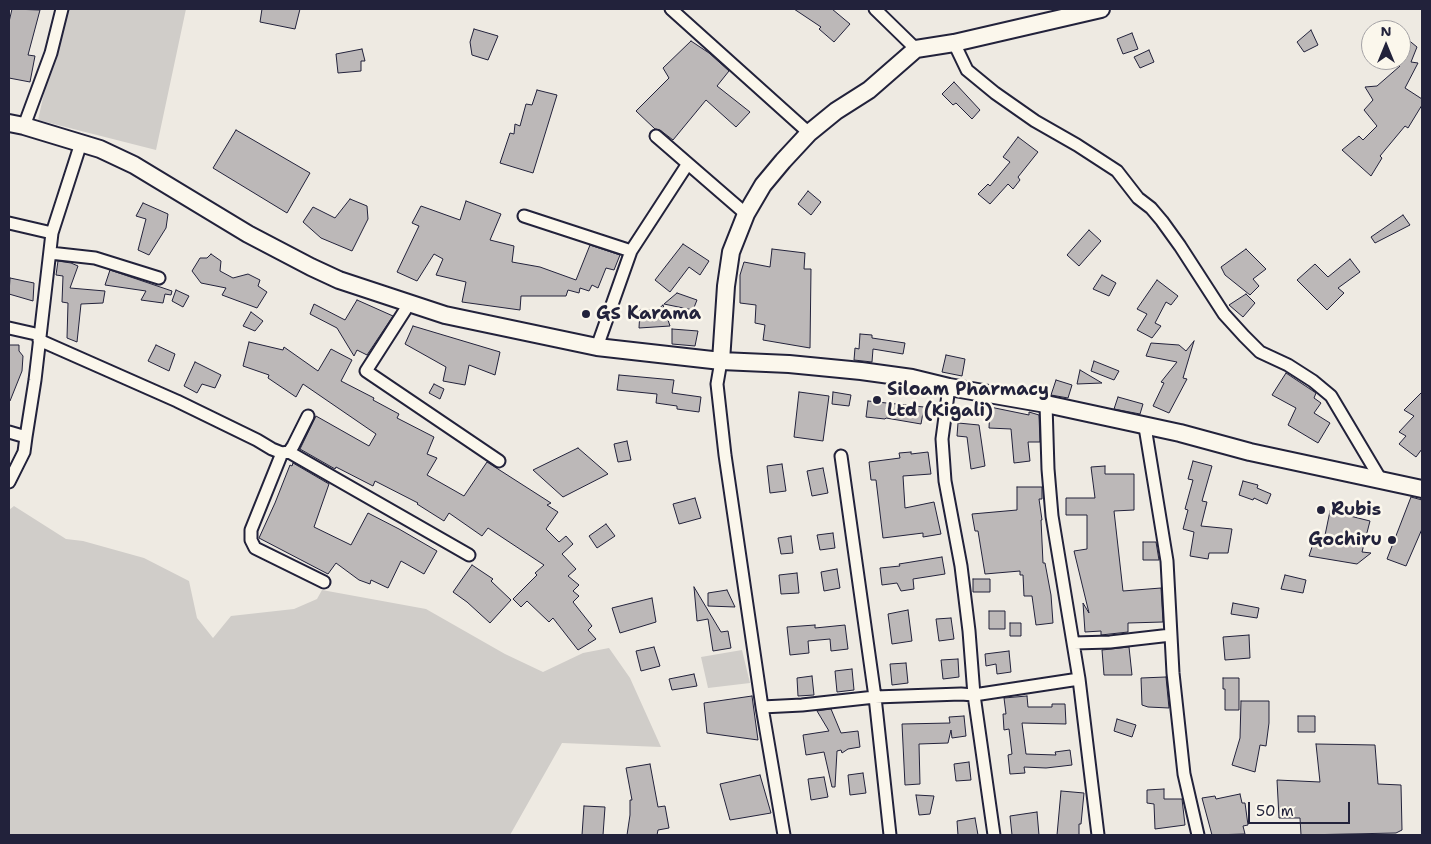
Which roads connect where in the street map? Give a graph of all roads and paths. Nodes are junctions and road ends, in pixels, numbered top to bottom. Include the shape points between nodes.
1 (62, 9) edge
2 (671, 9) edge
3 (875, 9) edge
4 (1101, 9) edge
5 (954, 43) junction
6 (916, 49) junction
7 (16, 124) edge
8 (809, 133) junction
9 (656, 136) dead end
10 (81, 143) junction
11 (688, 165) junction
12 (746, 214) junction
13 (524, 216) dead end
14 (9, 223) edge
15 (52, 233) junction
16 (631, 251) junction
17 (50, 253) junction
18 (160, 278) dead end
19 (409, 304) junction
20 (9, 328) edge
21 (39, 338) junction
22 (597, 348) junction
23 (721, 361) junction
24 (949, 387) junction
25 (1046, 404) junction
26 (308, 416) dead end
27 (1145, 427) junction
28 (9, 432) edge
29 (26, 437) junction
30 (285, 452) junction
31 (841, 456) dead end
32 (499, 460) dead end
33 (1381, 480) junction
34 (9, 482) edge
35 (1422, 489) edge
36 (469, 555) dead end
37 (324, 582) dead end
38 (1171, 635) junction
39 (1074, 643) junction
40 (1079, 679) junction
41 (974, 695) junction
42 (875, 697) junction
43 (762, 706) junction
44 (784, 835) edge
45 (890, 835) edge
46 (994, 835) edge
47 (1098, 835) edge
48 (1198, 835) edge

1 - 7 street via 51,53
2 - 8 street
3 - 6 street
4 - 5 main road
5 - 6 main road
5 - 33 street via 967,70 986,86 1035,121 1117,171 1162,221 1224,314 1244,336 1260,352 1288,365 1330,396
6 - 8 main road via 868,90
7 - 10 main road
8 - 12 main road via 763,185
9 - 11 street
10 - 15 street
10 - 19 main road via 134,165 248,234 311,267
11 - 12 street
11 - 16 street
12 - 23 main road via 731,252
13 - 16 street
14 - 15 street
15 - 17 street
16 - 22 street
17 - 18 street via 95,258
17 - 21 street
19 - 22 main road via 445,315
19 - 32 street via 366,371
20 - 21 street
21 - 29 street
21 - 30 street via 272,449
22 - 23 main road
23 - 24 main road via 861,371
23 - 43 street via 717,384 725,455
24 - 25 main road
24 - 41 street via 942,439 945,481 961,566
25 - 27 main road
25 - 39 street via 1052,516
26 - 30 street via 293,446
27 - 33 main road
27 - 38 street via 1165,542
28 - 29 street
29 - 34 street via 24,452
30 - 36 street
30 - 37 street via 251,530 251,540 256,548
31 - 42 street
33 - 35 main road
38 - 39 street
38 - 48 street via 1184,774
39 - 40 street
40 - 41 street
40 - 47 street
41 - 42 street
41 - 46 street
42 - 43 street
42 - 45 street
43 - 44 street

